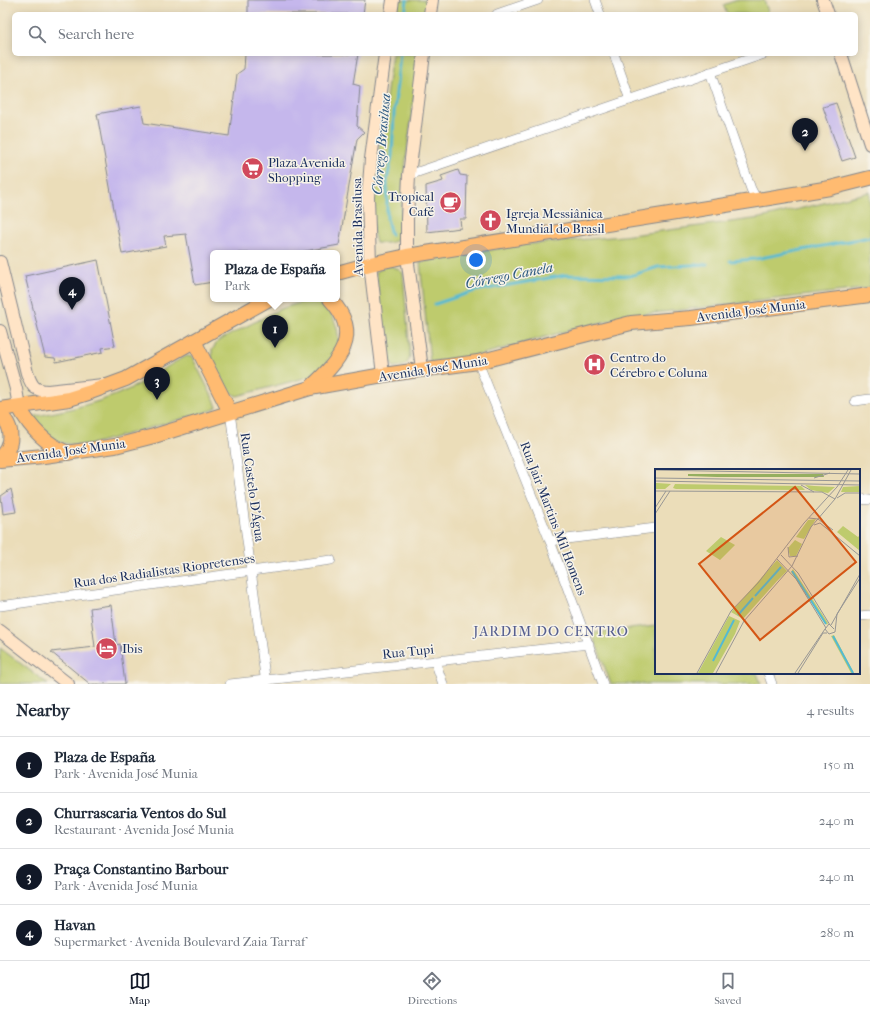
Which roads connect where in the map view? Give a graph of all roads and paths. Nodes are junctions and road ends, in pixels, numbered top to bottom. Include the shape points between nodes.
1 (393, 0) edge
2 (432, 0) edge
3 (538, 0) edge
4 (595, 0) edge
5 (823, 0) edge
6 (391, 12) edge
7 (430, 12) edge
8 (503, 12) edge
9 (599, 12) edge
10 (827, 12) edge
11 (385, 56) edge
12 (424, 56) edge
13 (615, 56) edge
14 (758, 56) edge
15 (841, 56) edge
16 (710, 72) junction
17 (630, 100) junction
18 (870, 144) edge
19 (409, 176) junction
20 (870, 178) edge
21 (757, 200) junction
22 (407, 256) junction
23 (0, 262) edge
24 (370, 264) junction
25 (340, 272) edge
26 (870, 295) edge
27 (264, 302) edge
28 (333, 302) edge
29 (0, 331) edge
30 (194, 341) junction
31 (478, 362) junction
32 (422, 369) junction
33 (383, 375) junction
34 (112, 384) junction
35 (310, 388) junction
36 (220, 391) junction
37 (870, 399) edge
38 (855, 400) dead end
39 (19, 407) junction
40 (249, 407) junction
41 (0, 410) edge
42 (230, 412) junction
43 (0, 415) edge
44 (68, 453) junction
45 (0, 459) edge
46 (860, 499) edge
47 (870, 500) edge
48 (655, 528) edge
49 (550, 541) junction
50 (332, 560) dead end
51 (252, 571) junction
52 (0, 606) edge
53 (870, 614) edge
54 (860, 616) edge
55 (0, 631) edge
56 (589, 644) junction
57 (435, 661) junction
58 (768, 674) edge
59 (266, 682) edge
60 (68, 684) edge
61 (230, 684) edge
62 (443, 684) edge
63 (603, 684) edge
64 (772, 684) edge

1 - 6 main road
2 - 7 main road
3 - 8 street
4 - 9 street
5 - 10 main road
11 - 24 main road, Avenida Brasilusa via 368,197
12 - 19 main road
13 - 17 street
14 - 16 street
15 - 18 main road
16 - 17 street
16 - 21 street
17 - 19 street
19 - 22 main road
20 - 21 main road via 830,188
21 - 22 main road
22 - 24 main road
22 - 32 main road
23 - 34 main road via 32,386 48,391
24 - 25 main road
24 - 33 main road, Avenida Brasilusa
26 - 31 main road, Avenida José Munia via 691,318 631,323
27 - 30 main road
28 - 35 main road via 344,321 344,348 328,371
29 - 39 main road
30 - 34 main road via 126,379
30 - 36 main road
31 - 32 main road, Avenida José Munia
31 - 49 street, Rua Jair Martins Mil Homens
32 - 33 main road, Avenida José Munia
33 - 35 main road, Avenida José Munia
34 - 39 main road via 69,399
35 - 40 main road, Avenida José Munia
36 - 40 main road
36 - 42 main road
37 - 38 street
39 - 41 main road
39 - 44 main road via 39,435
40 - 42 main road, Avenida José Munia
42 - 44 main road, Avenida José Munia via 154,436
42 - 51 street, Rua Castelo D'Água
43 - 45 main road via 9,426 11,436 9,448
44 - 45 main road, Avenida José Munia
46 - 47 street
48 - 49 street
49 - 56 street, Rua Jair Martins Mil Homens
50 - 51 street, Rua dos Radialistas Riopretenses
51 - 52 street, Rua dos Radialistas Riopretenses
51 - 59 street, Rua Castelo D'Água
53 - 54 street
55 - 60 main road
56 - 57 street, Rua Tupi
56 - 63 street, Rua Jair Martins Mil Homens
57 - 59 street, Rua Tupi
57 - 62 street
58 - 64 street
59 - 61 street, Rua Tupi

